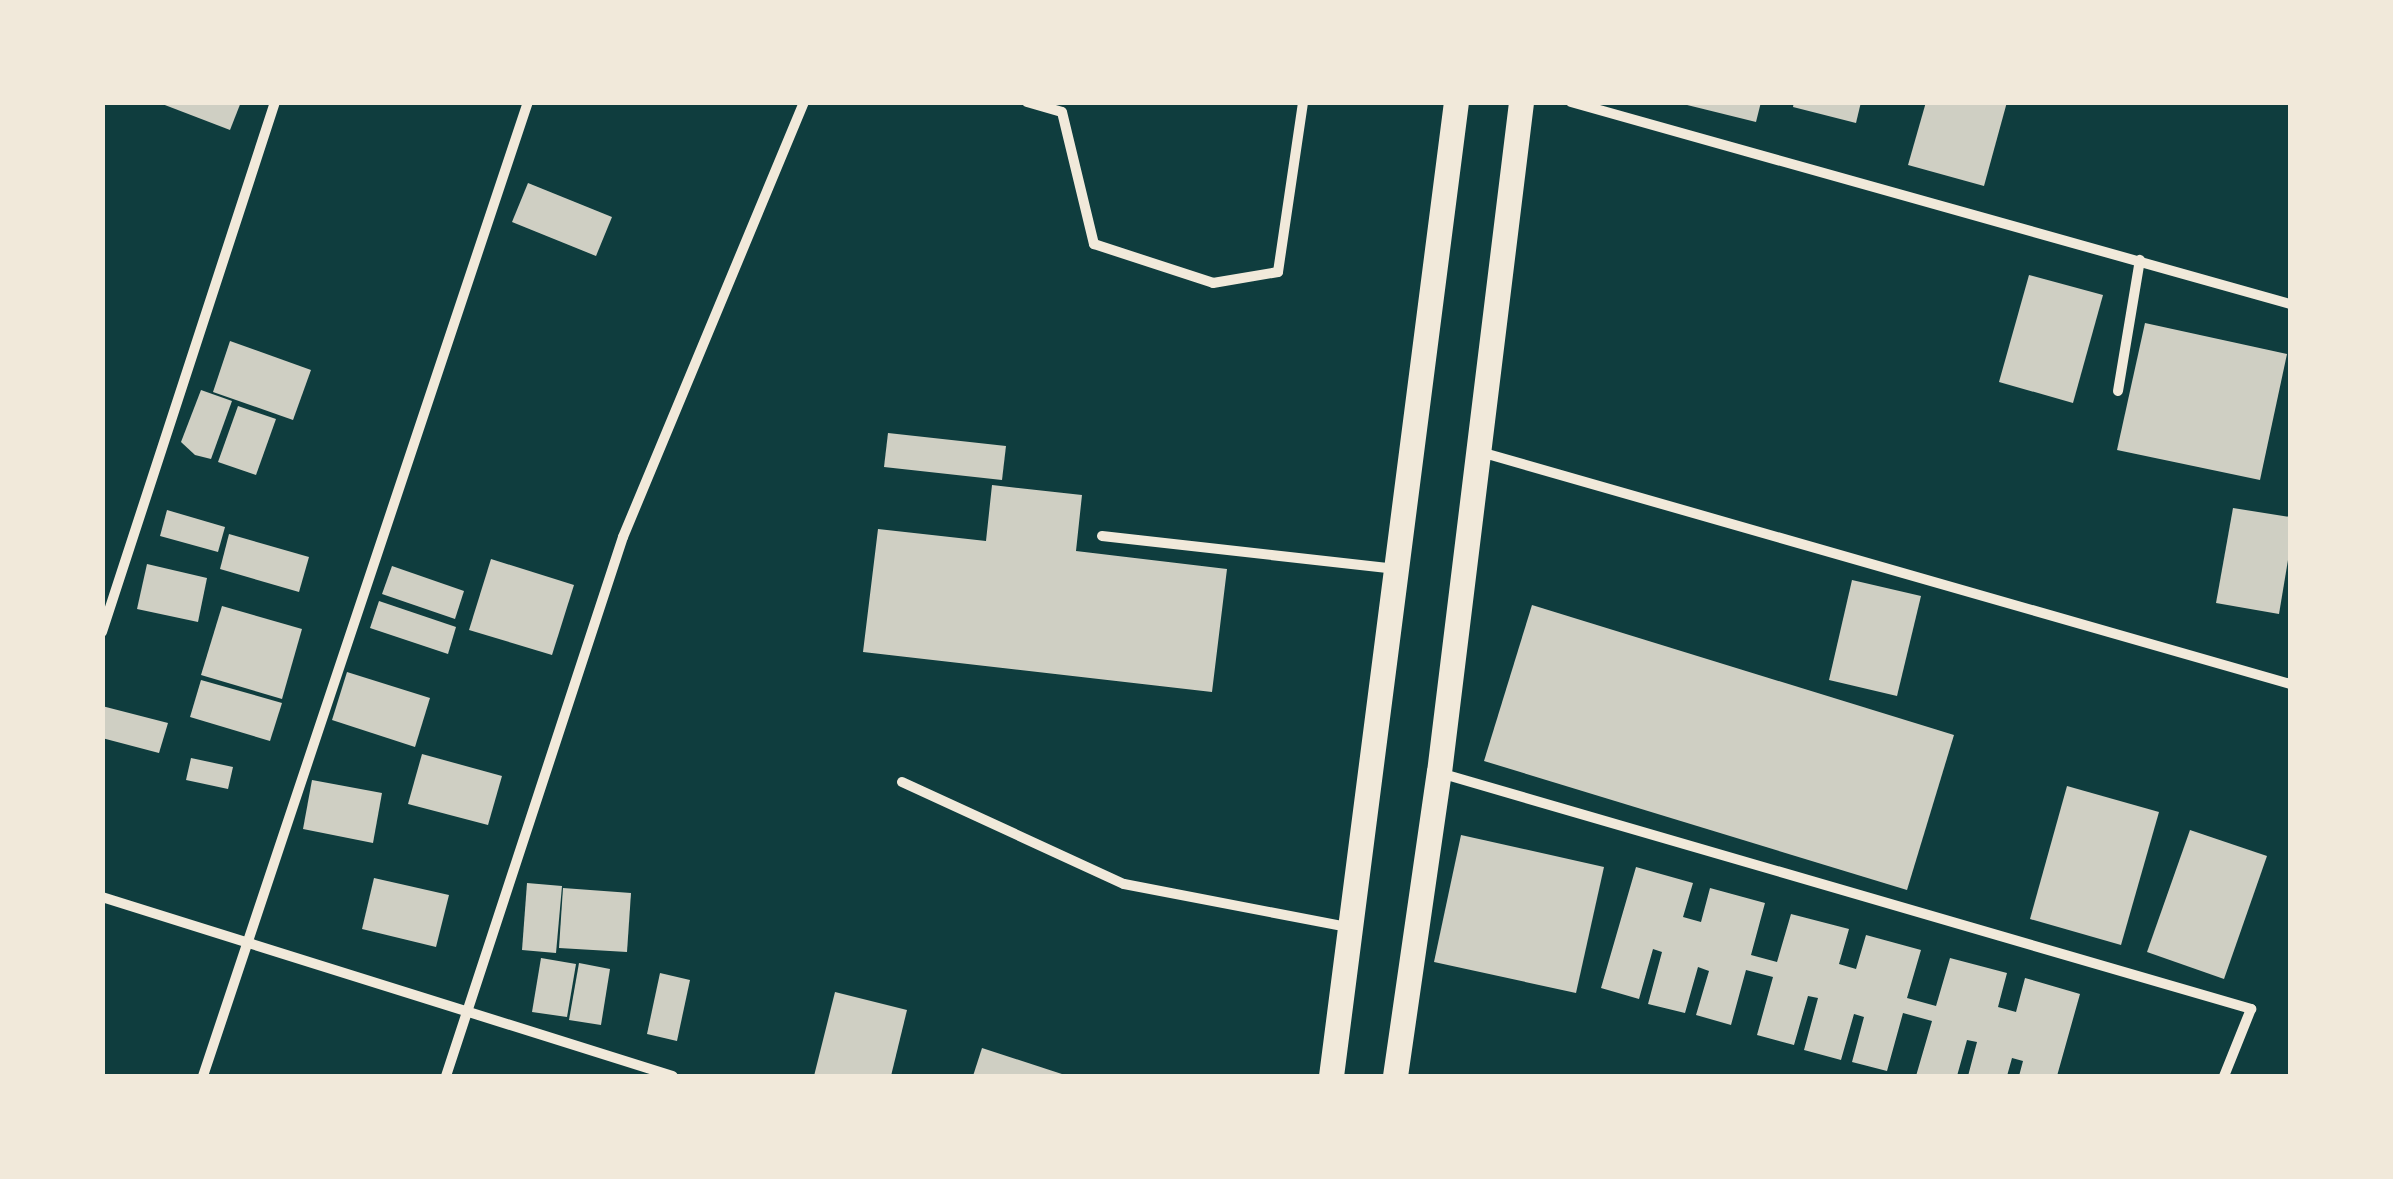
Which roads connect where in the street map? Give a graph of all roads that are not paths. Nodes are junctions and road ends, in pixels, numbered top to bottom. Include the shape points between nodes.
1 (274, 102) edge
2 (528, 102) edge
3 (804, 102) edge
4 (1027, 102) edge
5 (1303, 102) edge
6 (1456, 102) edge
7 (1521, 102) edge
8 (1571, 102) edge
9 (2140, 260) junction
10 (2290, 304) edge
11 (2118, 391) dead end
12 (1476, 451) junction
13 (1102, 536) dead end
14 (1396, 569) junction
15 (102, 632) edge
16 (2290, 684) edge
17 (1440, 772) junction
18 (902, 782) dead end
19 (102, 897) edge
20 (1353, 928) junction
21 (246, 941) junction
22 (467, 1011) junction
23 (203, 1076) edge
24 (446, 1076) edge
25 (673, 1076) edge
26 (1331, 1076) edge
27 (1395, 1076) edge
28 (2224, 1076) edge

1 - 15 street
2 - 21 street
3 - 22 street via 622,538
4 - 5 street via 1062,112 1094,244 1213,283 1278,272
6 - 14 main road
7 - 12 main road
8 - 9 street
9 - 10 street
9 - 11 street
12 - 16 street
12 - 17 main road
13 - 14 street
14 - 20 main road
17 - 27 main road
17 - 28 street via 2252,1008
18 - 20 street via 1124,884
19 - 21 street
20 - 26 main road
21 - 22 street
21 - 23 street
22 - 24 street
22 - 25 street

